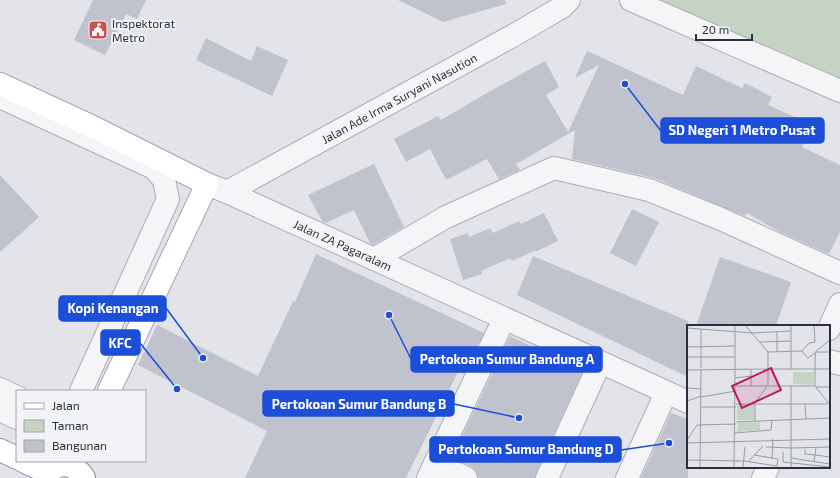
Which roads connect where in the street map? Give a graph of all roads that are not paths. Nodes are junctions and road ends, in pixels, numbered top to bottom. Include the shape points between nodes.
1 (569, 0) edge
2 (631, 0) edge
3 (0, 84) edge
4 (840, 91) edge
5 (0, 96) edge
6 (207, 184) junction
7 (227, 192) junction
8 (374, 260) junction
9 (840, 273) edge
10 (840, 304) edge
11 (504, 319) junction
12 (830, 327) edge
13 (830, 361) edge
14 (600, 363) junction
15 (840, 364) edge
16 (0, 389) edge
17 (81, 390) edge
18 (109, 390) edge
19 (666, 393) junction
20 (16, 397) edge
21 (687, 402) edge
22 (0, 410) edge
23 (16, 418) edge
24 (0, 450) edge
25 (16, 458) edge
26 (25, 462) edge
27 (768, 468) edge
28 (78, 469) edge
29 (431, 471) edge
30 (47, 476) edge
31 (466, 478) edge
32 (547, 478) edge
33 (627, 478) edge
34 (763, 478) edge

1 - 7 street, Jalan Ade Irma Suryani Nasution via 562,7 516,34
2 - 4 street
3 - 6 main road, Jalan ZA Pagaralam
5 - 17 street via 154,168 164,180 168,199
6 - 7 street, Jalan ZA Pagaralam
6 - 18 main road
7 - 8 street, Jalan ZA Pagaralam
8 - 9 street via 446,217 554,168 649,190 721,219
8 - 11 street, Jalan ZA Pagaralam
10 - 12 street
11 - 14 street, Jalan ZA Pagaralam
11 - 29 street
13 - 15 street
14 - 19 street, Jalan ZA Pagaralam
14 - 32 street
16 - 20 street
19 - 21 street, Jalan ZA Pagaralam
19 - 33 street
22 - 23 street
24 - 25 main road
26 - 30 main road
27 - 34 street
28 - 30 main road via 67,465 60,466
29 - 31 street

